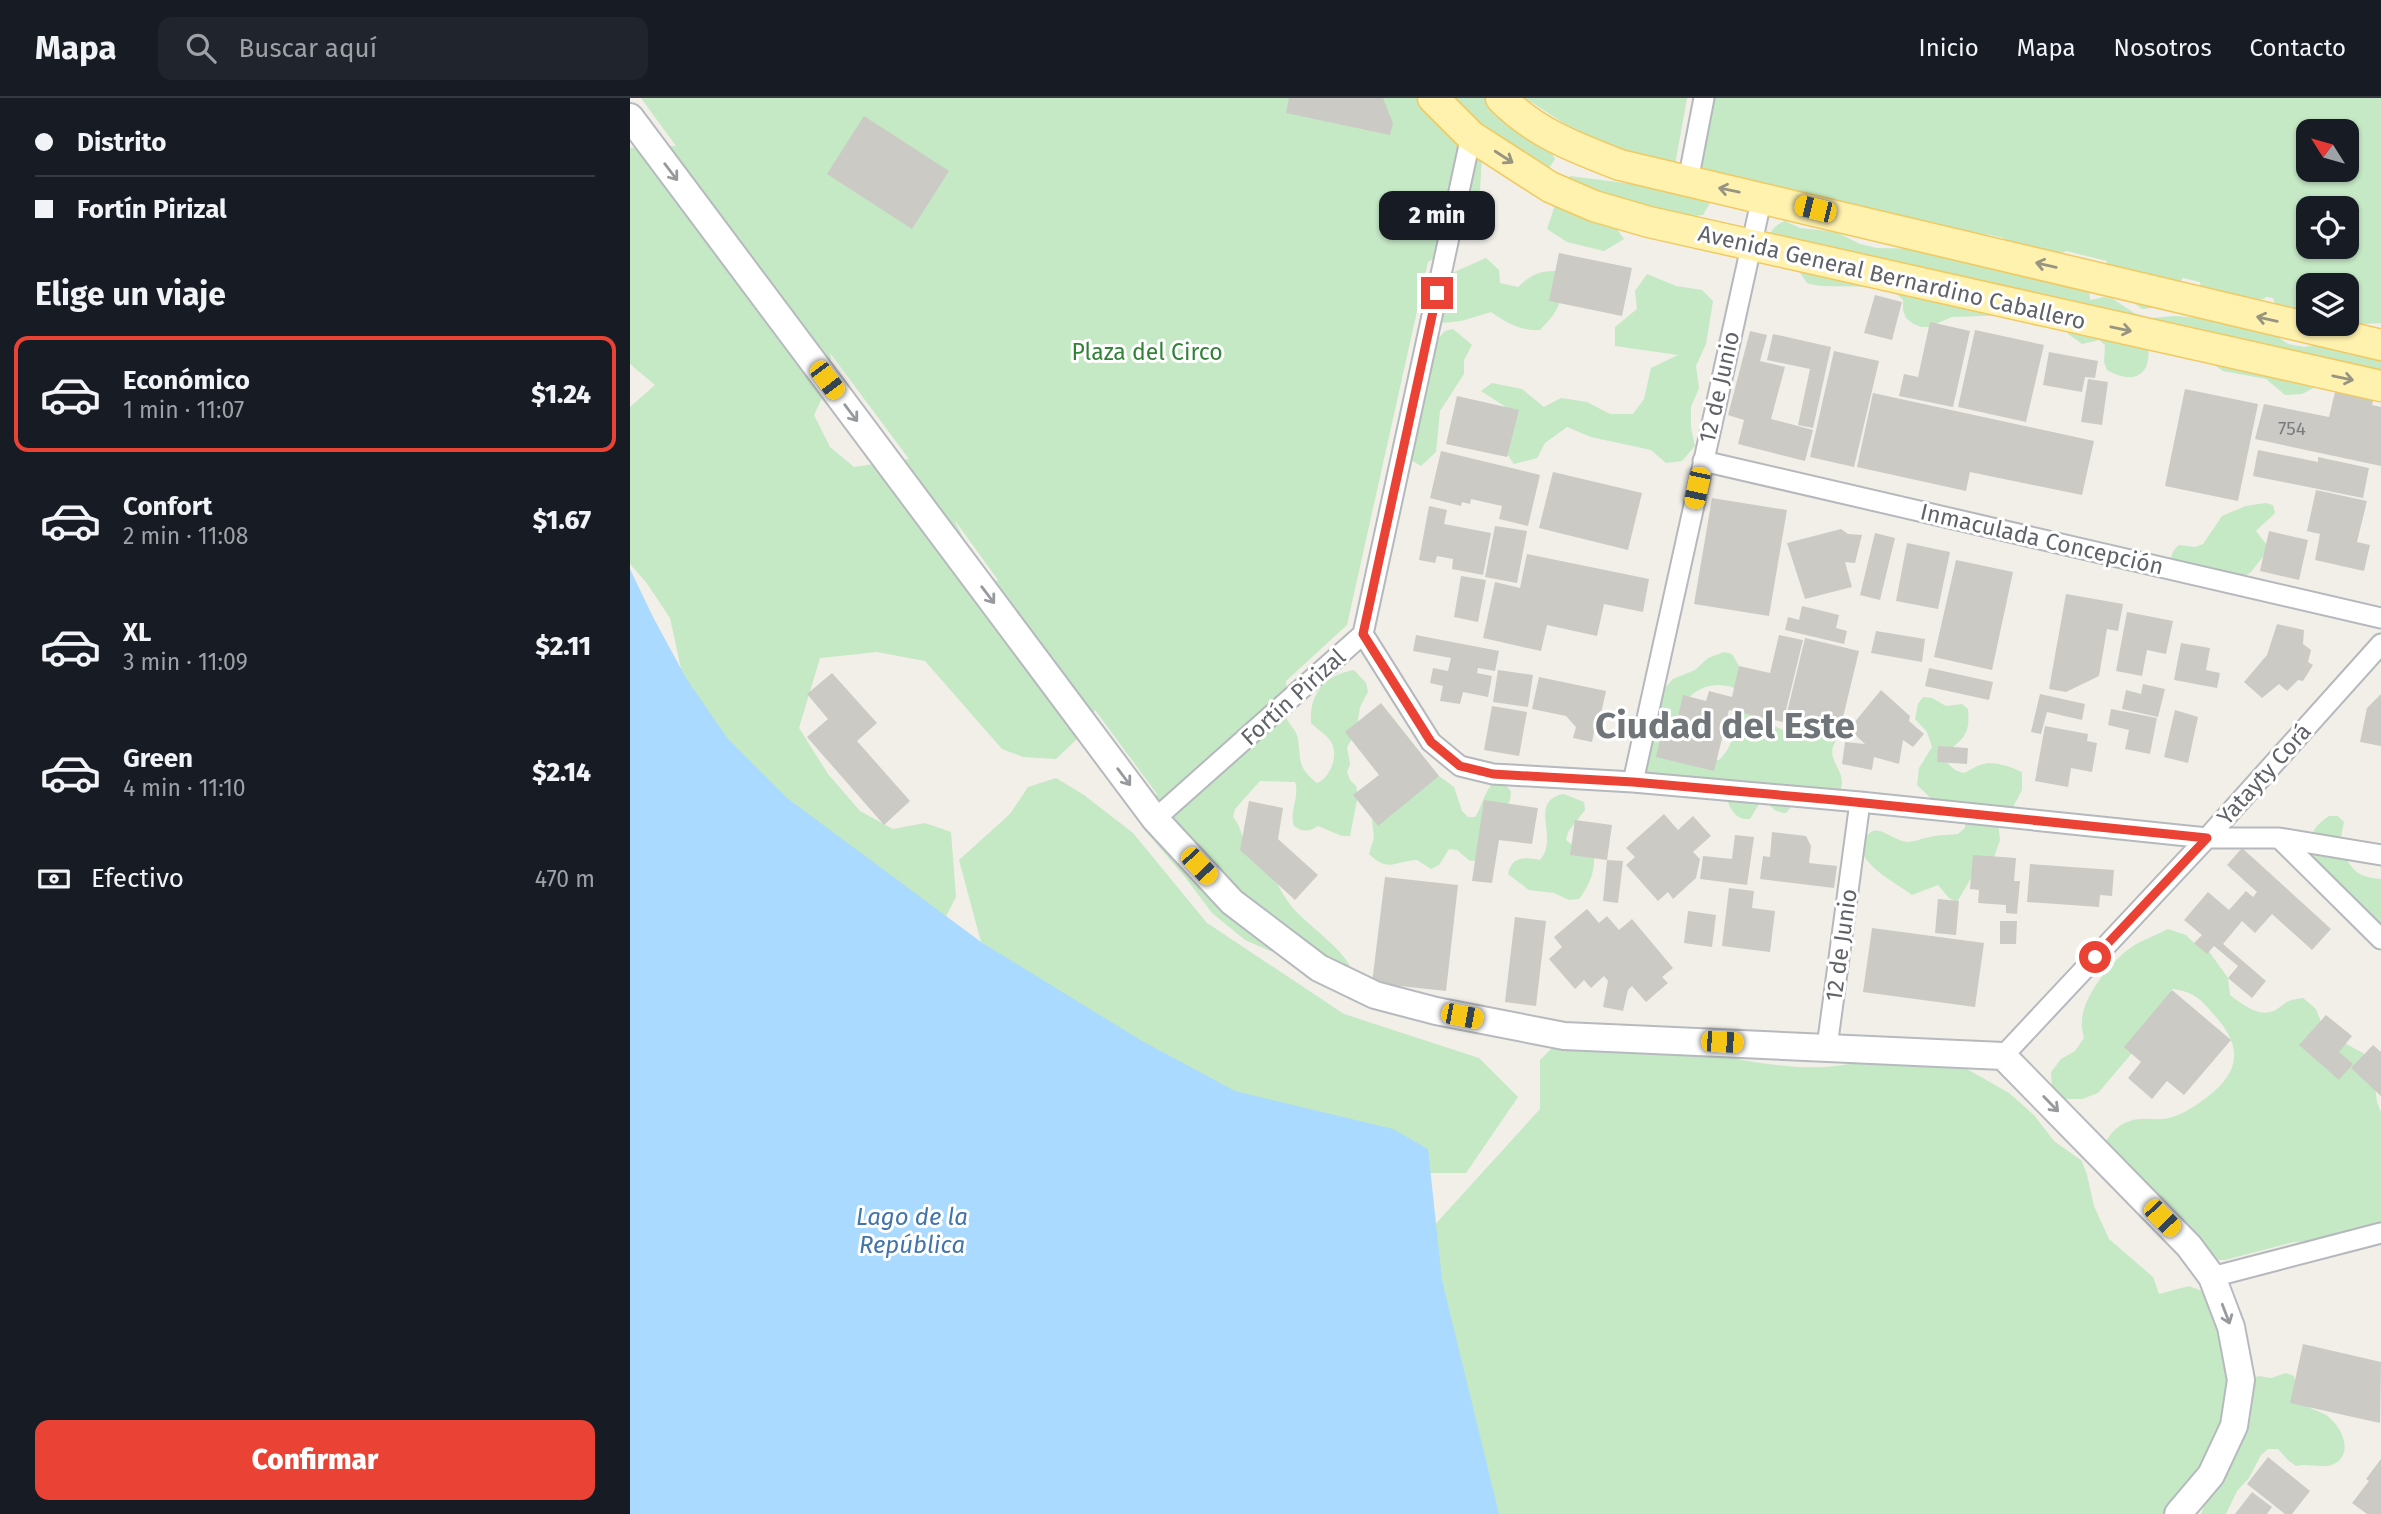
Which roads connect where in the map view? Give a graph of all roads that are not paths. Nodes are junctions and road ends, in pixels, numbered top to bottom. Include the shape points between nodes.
1 (1433, 98) edge
2 (1501, 98) edge
3 (1703, 98) edge
4 (630, 117) edge
5 (1471, 136) junction
6 (1688, 181) junction
7 (1762, 197) junction
8 (1751, 244) junction
9 (2381, 345) edge
10 (2381, 386) edge
11 (1703, 461) junction
12 (2381, 618) edge
13 (1363, 634) junction
14 (2381, 644) edge
15 (1633, 782) junction
16 (1860, 802) junction
17 (1155, 819) junction
18 (2207, 838) junction
19 (2279, 838) junction
20 (2381, 856) edge
21 (2381, 939) edge
22 (1827, 1047) junction
23 (2003, 1056) junction
24 (2381, 1233) edge
25 (2212, 1277) junction
26 (2178, 1514) edge

1 - 5 main road, Avenida General Bernardino Caballero
2 - 6 main road, Avenida General Bernardino Caballero via 1560,142 1620,164
3 - 6 street
4 -> 17 street
5 -> 8 main road, Avenida General Bernardino Caballero via 1550,187 1594,206
5 - 13 street, Fortín Pirizal
7 -> 6 main road, Avenida General Bernardino Caballero
7 - 8 street, 12 de Junio
9 -> 7 main road, Avenida General Bernardino Caballero
8 -> 10 main road, Avenida General Bernardino Caballero
8 - 11 street, 12 de Junio
11 - 12 street, Inmaculada Concepción
11 - 15 street, 12 de Junio
13 - 15 street via 1431,742 1460,766 1493,774
13 - 17 street, Fortín Pirizal
14 - 18 street, Yatayty Corá
15 - 16 street
16 - 18 street
16 - 22 street, 12 de Junio
17 - 22 street via 1232,902 1319,968 1375,995 1564,1036
18 - 19 street
18 - 23 street, Yatayty Corá
19 - 20 street
19 - 21 street
22 - 23 street
23 -> 25 street via 2162,1218
24 - 25 street
25 -> 26 street via 2231,1327 2241,1380 2234,1426 2211,1475

